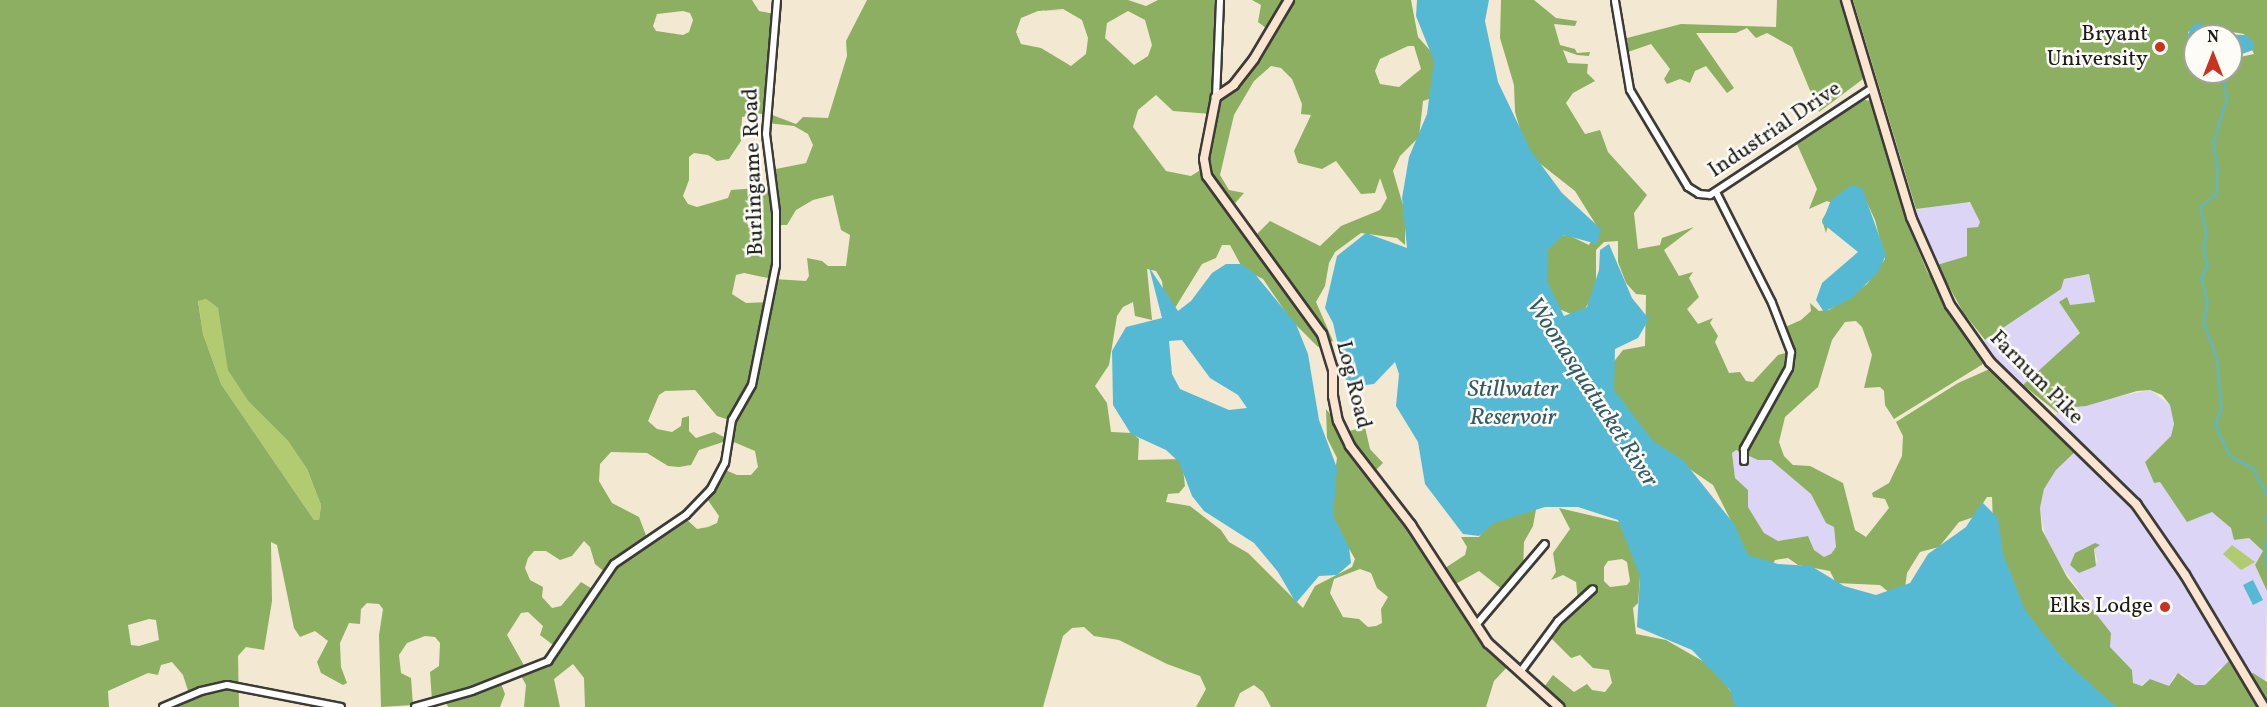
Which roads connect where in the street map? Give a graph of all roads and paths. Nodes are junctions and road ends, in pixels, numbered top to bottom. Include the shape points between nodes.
1 (777, 0) edge
2 (1220, 0) edge
3 (1289, 0) edge
4 (1846, 0) edge
5 (1615, 1) edge
6 (1871, 89) junction
7 (1215, 97) junction
8 (1716, 192) junction
9 (1743, 461) dead end
10 (1545, 544) dead end
11 (1593, 589) dead end
12 (1476, 625) junction
13 (1521, 671) junction
14 (163, 707) edge
15 (341, 707) edge
16 (415, 707) edge
17 (1559, 707) edge
18 (2264, 707) edge

1 - 16 street, Burlingame Road via 766,134 778,236 776,265 752,385 732,420 725,463 711,489 686,515 614,564 548,661 472,691
2 - 7 street, Log Road
3 - 7 street via 1254,59 1234,85
4 - 6 street, Farnum Pike
5 - 8 street, Industrial Drive via 1630,90 1688,187 1699,194
6 - 8 street, Industrial Drive
6 - 18 street, Farnum Pike via 1919,241 1950,305 1990,362 2136,504 2185,575
7 - 12 street, Log Road via 1204,159 1207,176 1322,334 1333,369 1338,421 1350,446 1411,525
8 - 9 street via 1772,302 1791,352 1790,368 1744,449
10 - 12 street
11 - 13 street via 1558,621
12 - 13 street, Log Road via 1488,643
13 - 17 street, Log Road
14 - 15 street via 227,685

